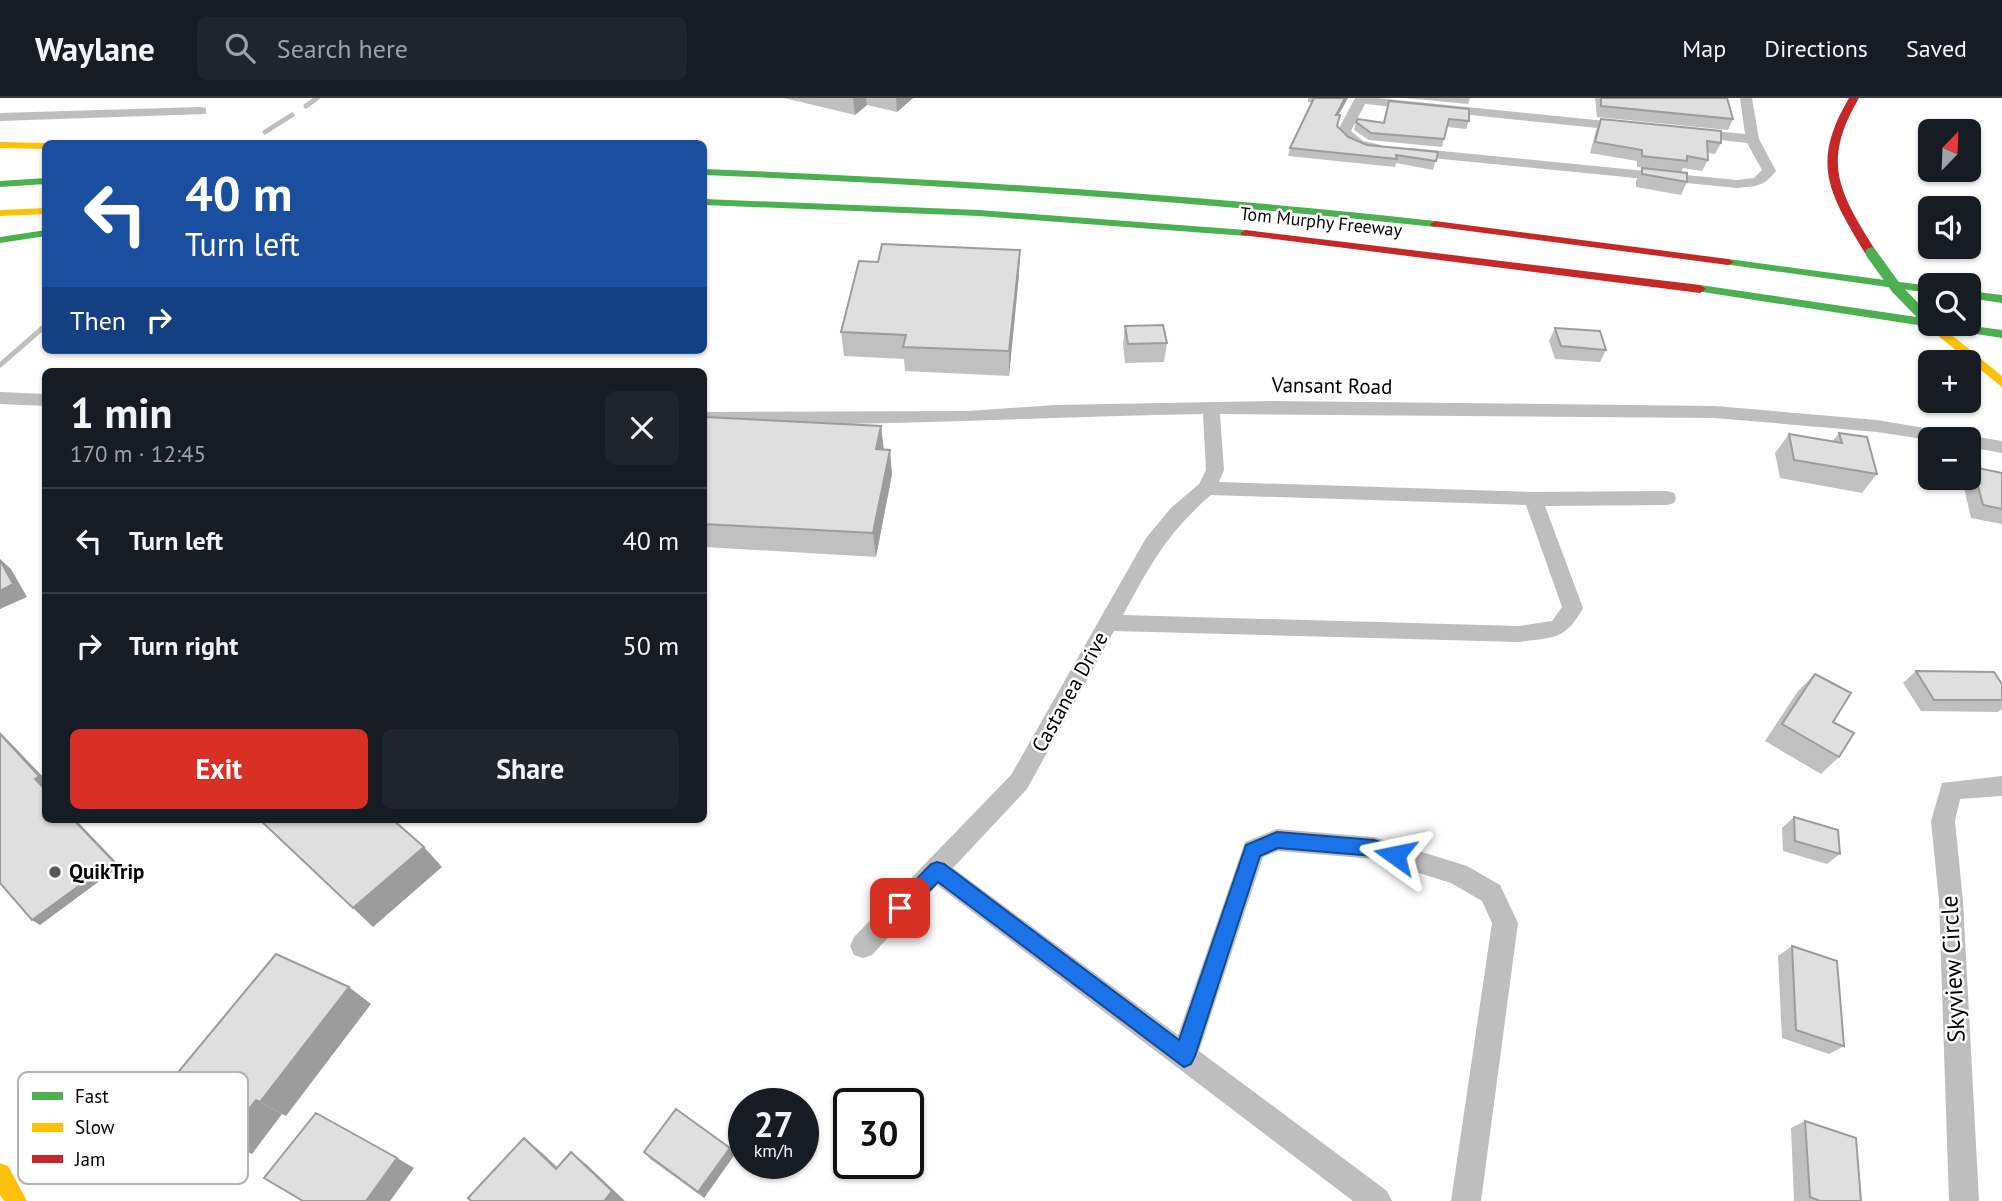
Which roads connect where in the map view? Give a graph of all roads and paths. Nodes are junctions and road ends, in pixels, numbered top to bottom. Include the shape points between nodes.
1 (1854, 98) edge
2 (1361, 99) edge
3 (1742, 100) edge
4 (201, 111) dead end
5 (0, 117) edge
6 (1634, 128) edge
7 (1675, 132) edge
8 (1752, 139) junction
9 (0, 145) edge
10 (42, 146) edge
11 (707, 172) edge
12 (42, 181) edge
13 (0, 184) edge
14 (707, 202) edge
15 (42, 211) edge
16 (0, 213) edge
17 (42, 234) edge
18 (0, 240) edge
19 (1918, 288) edge
20 (1981, 296) edge
21 (2002, 299) edge
22 (1918, 309) edge
23 (1918, 321) edge
24 (1981, 331) edge
25 (2002, 334) edge
26 (1947, 336) edge
27 (1998, 379) edge
28 (0, 398) edge
29 (42, 401) edge
30 (1211, 408) junction
31 (707, 418) edge
32 (1918, 432) edge
33 (1981, 443) edge
34 (2002, 447) edge
35 (1207, 488) junction
36 (1667, 498) dead end
37 (1533, 499) junction
38 (1108, 623) junction
39 (2002, 786) edge
40 (937, 870) junction
41 (863, 946) dead end
42 (1184, 1056) junction
43 (0, 1174) edge
44 (16, 1201) edge
45 (1377, 1201) edge
46 (1466, 1201) edge
47 (1964, 1201) edge

1 - 22 main road, bridge via 1836,125 1829,151 1834,182 1871,253
2 - 6 street
2 - 8 street via 1344,132 1353,141 1365,147 1447,156 1737,184 1758,182 1769,171
3 - 8 street
4 - 5 street
7 - 8 street
9 - 10 main road
11 - 19 main road, Tom Murphy Freeway via 1017,186 1291,208
12 - 13 main road
14 - 23 main road, Tom Murphy Freeway via 941,212 1252,234 1579,272
15 - 16 main road
17 - 18 main road
20 - 21 main road
24 - 25 main road, Tom Murphy Freeway
26 - 27 main road
28 - 29 street
30 - 31 street, Vansant Road via 968,417
30 - 32 street, Vansant Road via 1715,412
30 - 35 street via 1215,470
33 - 34 street
35 - 37 street
35 - 38 street, Castanea Drive via 1153,543
36 - 37 street
37 - 38 street via 1573,608 1558,628 1519,634
38 - 40 street, Castanea Drive via 1019,782
39 - 47 street, Skyview Circle via 1950,790 1943,821 1951,901
40 - 41 street, Castanea Drive
40 - 42 street
42 - 45 street
42 - 46 street via 1253,850 1277,840 1374,848 1458,874 1491,893 1505,923
43 - 44 main road

